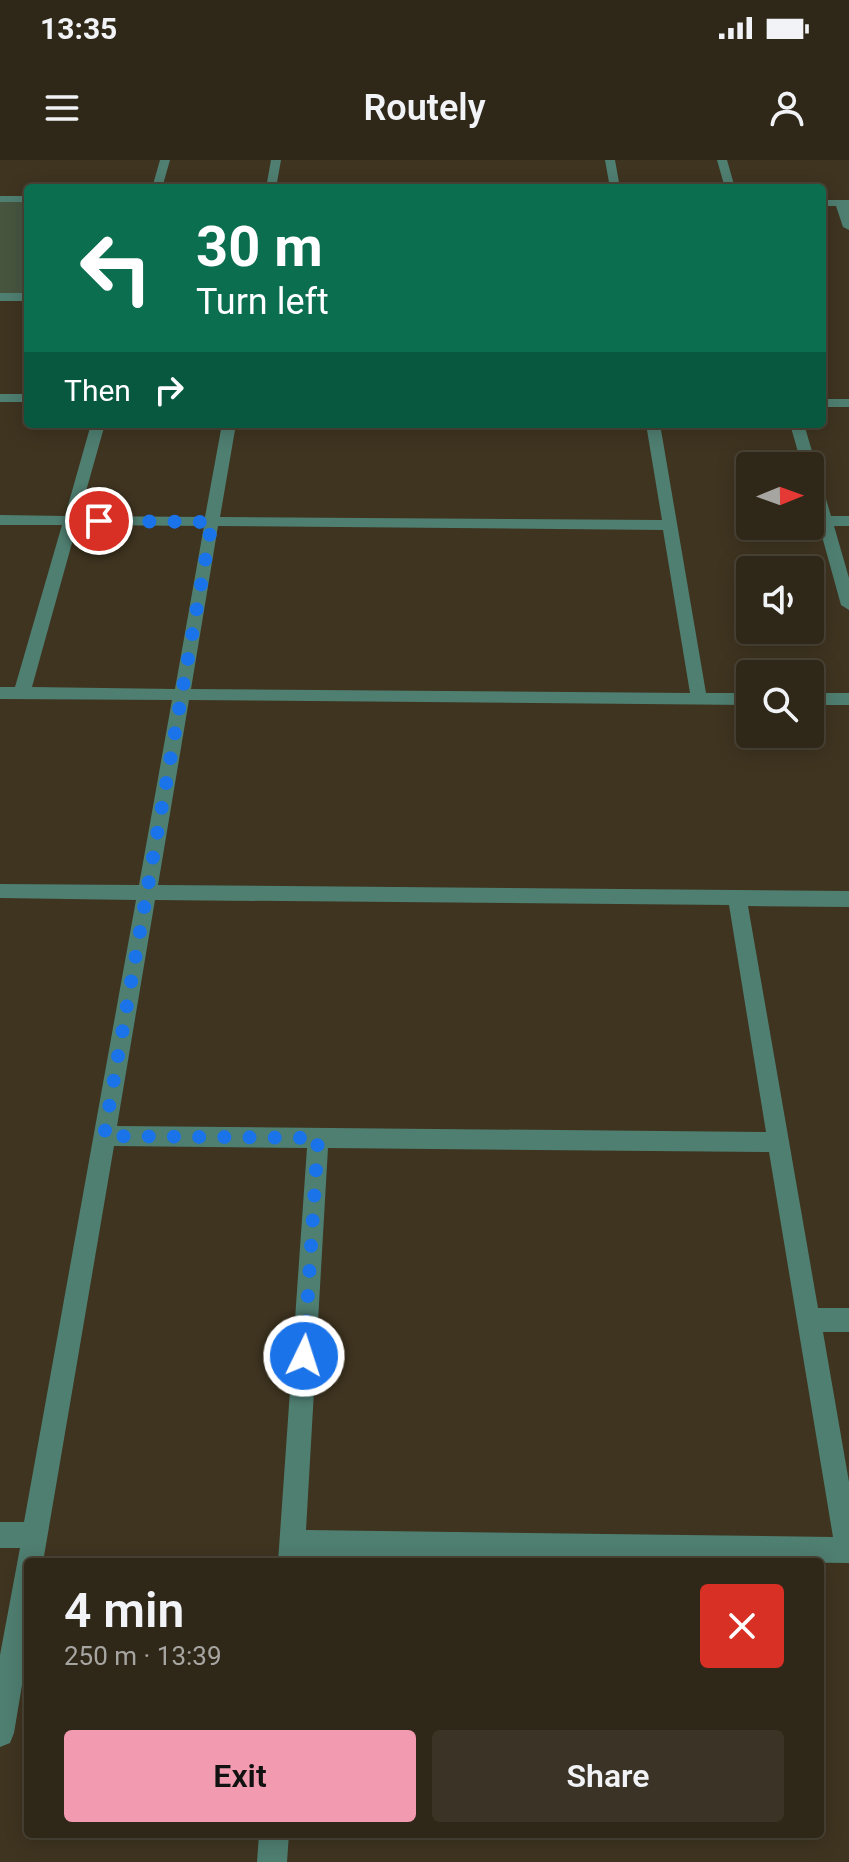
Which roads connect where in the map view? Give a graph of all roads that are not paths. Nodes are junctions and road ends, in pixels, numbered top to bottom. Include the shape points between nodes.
1 (165, 160) edge
2 (276, 160) edge
3 (610, 160) edge
4 (722, 160) edge
5 (158, 184) edge
6 (272, 184) edge
7 (614, 184) edge
8 (729, 184) edge
9 (0, 199) edge
10 (24, 199) edge
11 (844, 203) edge
12 (849, 227) edge
13 (0, 297) edge
14 (24, 297) edge
15 (0, 398) edge
16 (24, 398) edge
17 (826, 403) edge
18 (849, 403) edge
19 (97, 428) edge
20 (228, 428) edge
21 (654, 428) edge
22 (798, 428) edge
23 (805, 452) edge
24 (824, 517) edge
25 (0, 520) edge
26 (71, 521) junction
27 (825, 521) junction
28 (849, 521) edge
29 (212, 522) junction
30 (670, 525) junction
31 (849, 605) edge
32 (0, 693) edge
33 (22, 693) junction
34 (182, 694) junction
35 (699, 698) junction
36 (736, 699) edge
37 (824, 699) edge
38 (849, 699) edge
39 (0, 891) edge
40 (147, 892) junction
41 (737, 898) junction
42 (849, 899) edge
43 (104, 1136) junction
44 (318, 1138) junction
45 (779, 1142) junction
46 (809, 1320) junction
47 (849, 1320) edge
48 (0, 1535) edge
49 (34, 1535) junction
50 (849, 1550) edge
51 (291, 1553) edge
52 (31, 1558) edge
53 (24, 1594) edge
54 (0, 1733) edge
55 (274, 1838) edge
56 (272, 1862) edge

1 - 5 street
2 - 6 street
3 - 7 street
4 - 8 street
9 - 10 street
11 - 12 street
13 - 14 street
15 - 16 street
17 - 18 street
19 - 26 street
20 - 29 street
21 - 30 street
22 - 23 street
24 - 27 street
25 - 26 street
26 - 29 street
26 - 33 street
27 - 28 street
27 - 31 street
29 - 30 street
29 - 34 street
30 - 35 street
32 - 33 street
33 - 34 street
34 - 35 street
34 - 40 street
35 - 36 street
37 - 38 street
39 - 40 street
40 - 41 street
40 - 43 street
41 - 42 street
41 - 45 street
43 - 44 street
43 - 49 street
44 - 45 street
44 - 51 street
45 - 46 street
46 - 47 street
46 - 50 street
48 - 49 street
49 - 52 street
50 - 51 street
53 - 54 street
55 - 56 street

